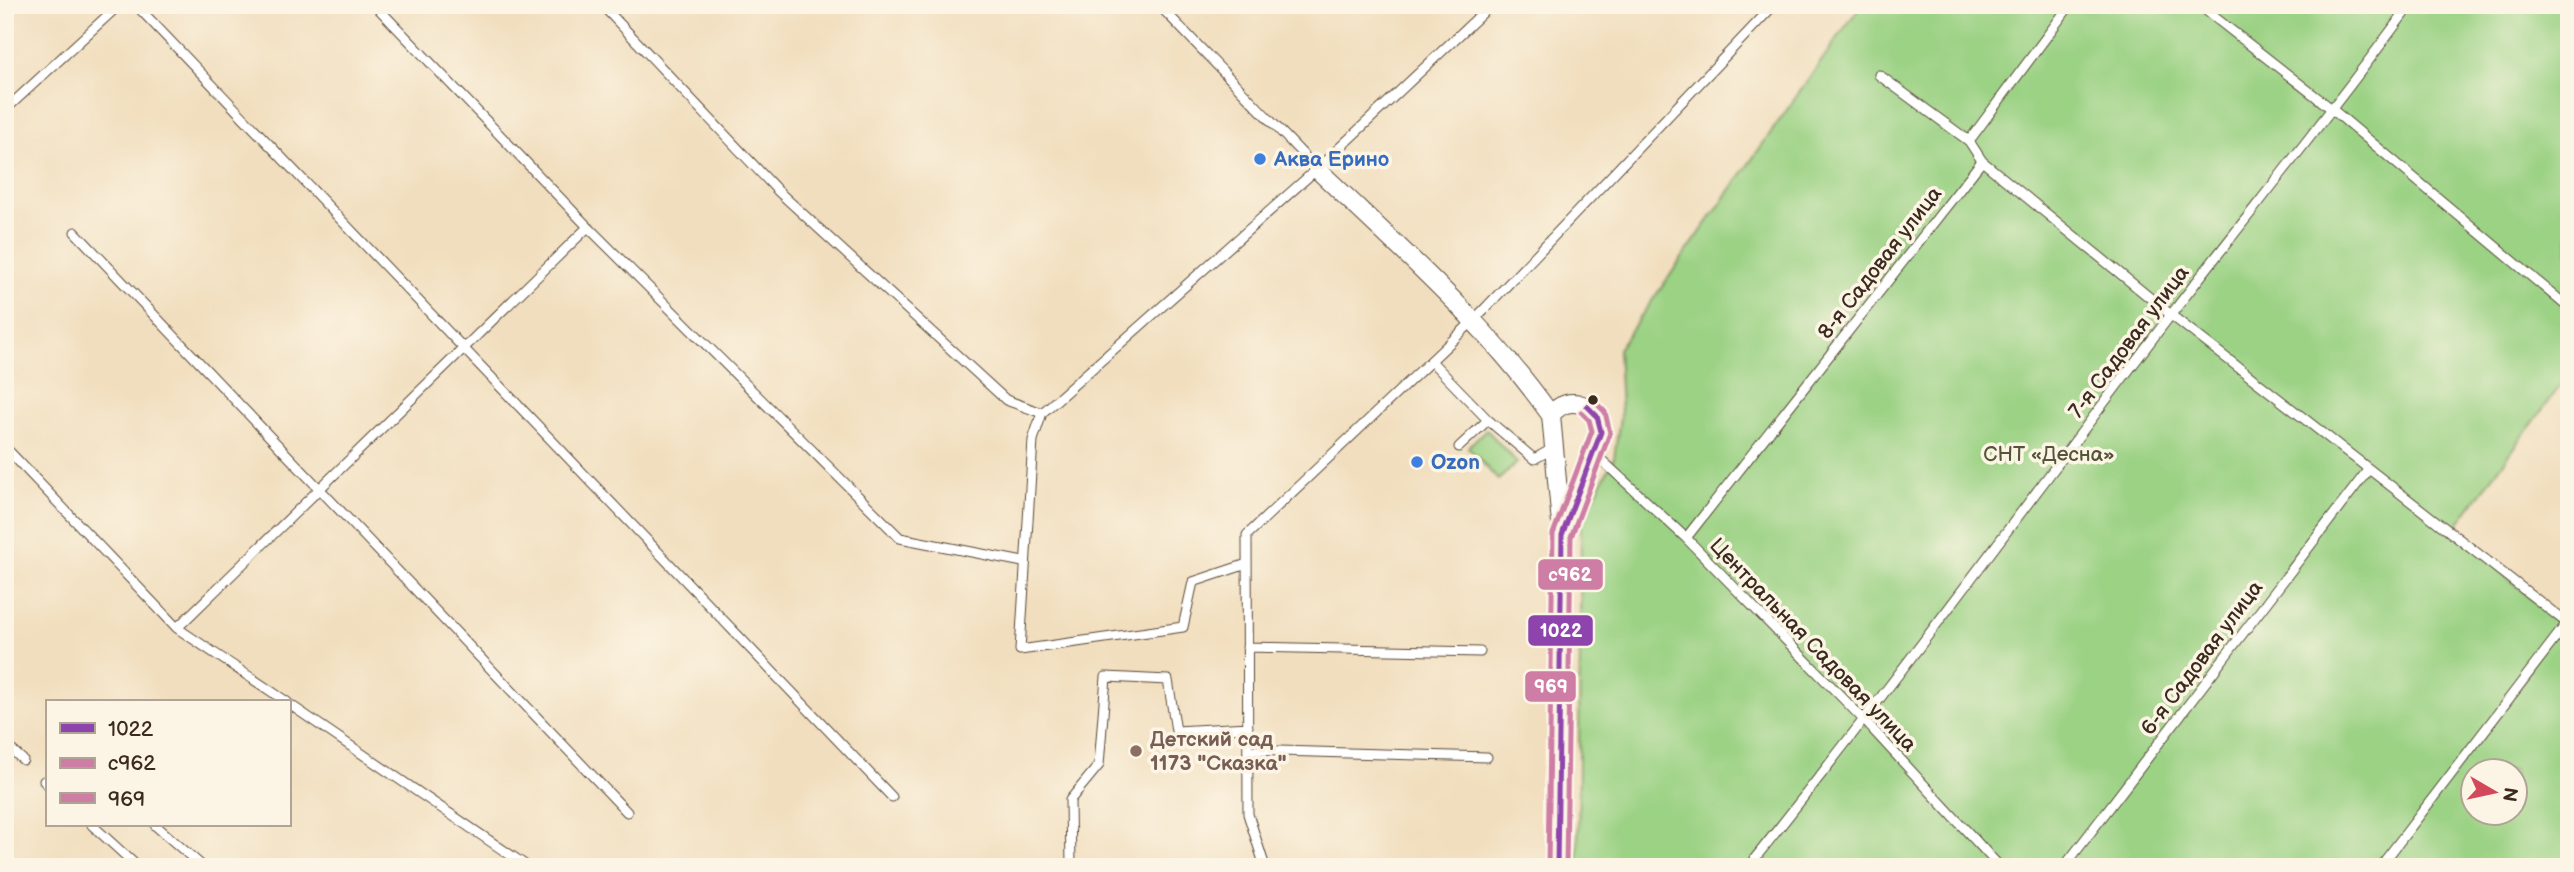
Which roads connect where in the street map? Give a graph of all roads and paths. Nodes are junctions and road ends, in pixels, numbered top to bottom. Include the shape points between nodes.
1 (119, 5) edge
2 (136, 5) edge
3 (375, 5) edge
4 (602, 5) edge
5 (1159, 5) edge
6 (1491, 5) edge
7 (1774, 5) edge
8 (2070, 5) edge
9 (2199, 5) edge
10 (2410, 5) edge
11 (1879, 75) dead end
12 (5, 110) edge
13 (2333, 110) junction
14 (1969, 141) junction
15 (1982, 161) junction
16 (1317, 169) junction
17 (588, 227) junction
18 (75, 232) dead end
19 (2569, 308) edge
20 (2171, 315) junction
21 (1473, 321) junction
22 (464, 349) junction
23 (1431, 361) junction
24 (1042, 412) junction
25 (1550, 414) junction
26 (1488, 420) junction
27 (5, 447) edge
28 (1459, 447) dead end
29 (1554, 448) junction
30 (1595, 454) junction
31 (2368, 470) junction
32 (320, 488) junction
33 (1562, 535) junction
34 (1686, 538) junction
35 (1023, 562) junction
36 (1247, 564) junction
37 (2567, 623) edge
38 (177, 628) junction
39 (1247, 647) junction
40 (1480, 652) dead end
41 (284, 700) edge
42 (290, 704) edge
43 (1865, 721) junction
44 (1248, 727) junction
45 (5, 744) edge
46 (1248, 750) junction
47 (1487, 757) dead end
48 (23, 760) dead end
49 (892, 797) dead end
50 (627, 812) dead end
51 (93, 826) edge
52 (156, 826) edge
53 (138, 867) edge
54 (203, 867) edge
55 (528, 867) edge
56 (1071, 867) edge
57 (1265, 867) edge
58 (1557, 867) edge
59 (1748, 867) edge
60 (2000, 867) edge
61 (2064, 867) edge
62 (2380, 867) edge

1 - 12 lane
2 - 22 lane
3 - 17 lane
4 - 24 lane via 779,192 1006,400
5 - 16 lane
6 - 16 lane
7 - 21 lane
8 - 14 lane
9 - 13 lane
10 - 13 lane, 7-я Садовая улица
11 - 14 lane
13 - 19 lane
13 - 20 lane, 7-я Садовая улица
14 - 15 lane
15 - 20 lane
15 - 34 lane, 8-я Садовая улица
16 - 21 street
16 - 24 lane
17 - 22 lane
17 - 35 lane via 900,538
18 - 32 lane
20 - 31 lane
20 - 43 lane, 7-я Садовая улица
21 - 23 lane
21 - 25 street via 1528,381
22 - 32 lane
22 - 49 lane
23 - 26 lane
23 - 36 lane via 1247,536
24 - 35 lane via 1033,440
25 - 29 street
25 - 30 street via 1572,402 1592,410 1601,432
26 - 28 lane
26 - 29 lane via 1534,459
27 - 38 lane
29 - 33 street
30 - 33 street
30 - 34 lane, Центральная Садовая улица
31 - 37 lane
31 - 61 lane, 6-я Садовая улица
32 - 38 lane
32 - 50 lane
33 - 58 street
34 - 43 lane, Центральная Садовая улица
35 - 36 lane via 1020,650 1183,627 1193,582
36 - 39 lane
37 - 62 lane
38 - 41 lane
39 - 40 lane
39 - 44 lane
42 - 55 lane
43 - 59 lane, 7-я Садовая улица
43 - 60 lane, Центральная Садовая улица
44 - 46 lane
44 - 56 lane via 1176,731 1168,680 1106,677 1099,765 1070,800
45 - 48 lane
46 - 47 lane
46 - 57 lane via 1248,814
51 - 53 lane
52 - 54 lane

